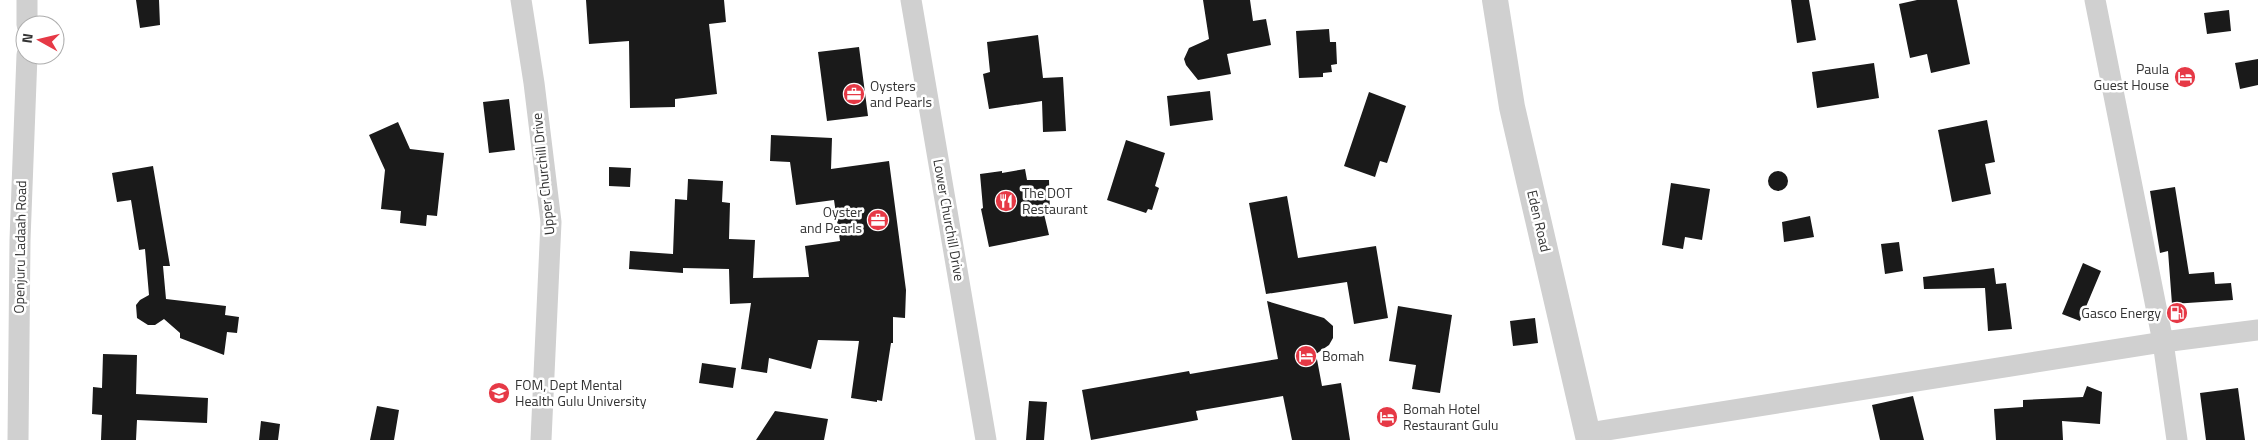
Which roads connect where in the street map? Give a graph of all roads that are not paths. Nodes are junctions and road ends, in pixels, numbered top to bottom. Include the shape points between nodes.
1 (26, 0) edge
2 (520, 0) edge
3 (911, 0) edge
4 (1495, 0) edge
5 (2095, 0) edge
6 (27, 15) edge
7 (27, 65) edge
8 (2258, 330) edge
9 (2163, 342) junction
10 (1588, 436) edge
11 (18, 440) edge
12 (542, 440) edge
13 (986, 440) edge
14 (2177, 440) edge

1 - 6 street
2 - 12 street, Upper Churchill Drive via 551,222
3 - 13 street, Lower Churchill Drive
4 - 10 street, Eden Road via 1512,107
5 - 9 street
7 - 11 street, Openjuru Ladaah Road via 20,240
8 - 9 street
9 - 10 street
9 - 14 street

